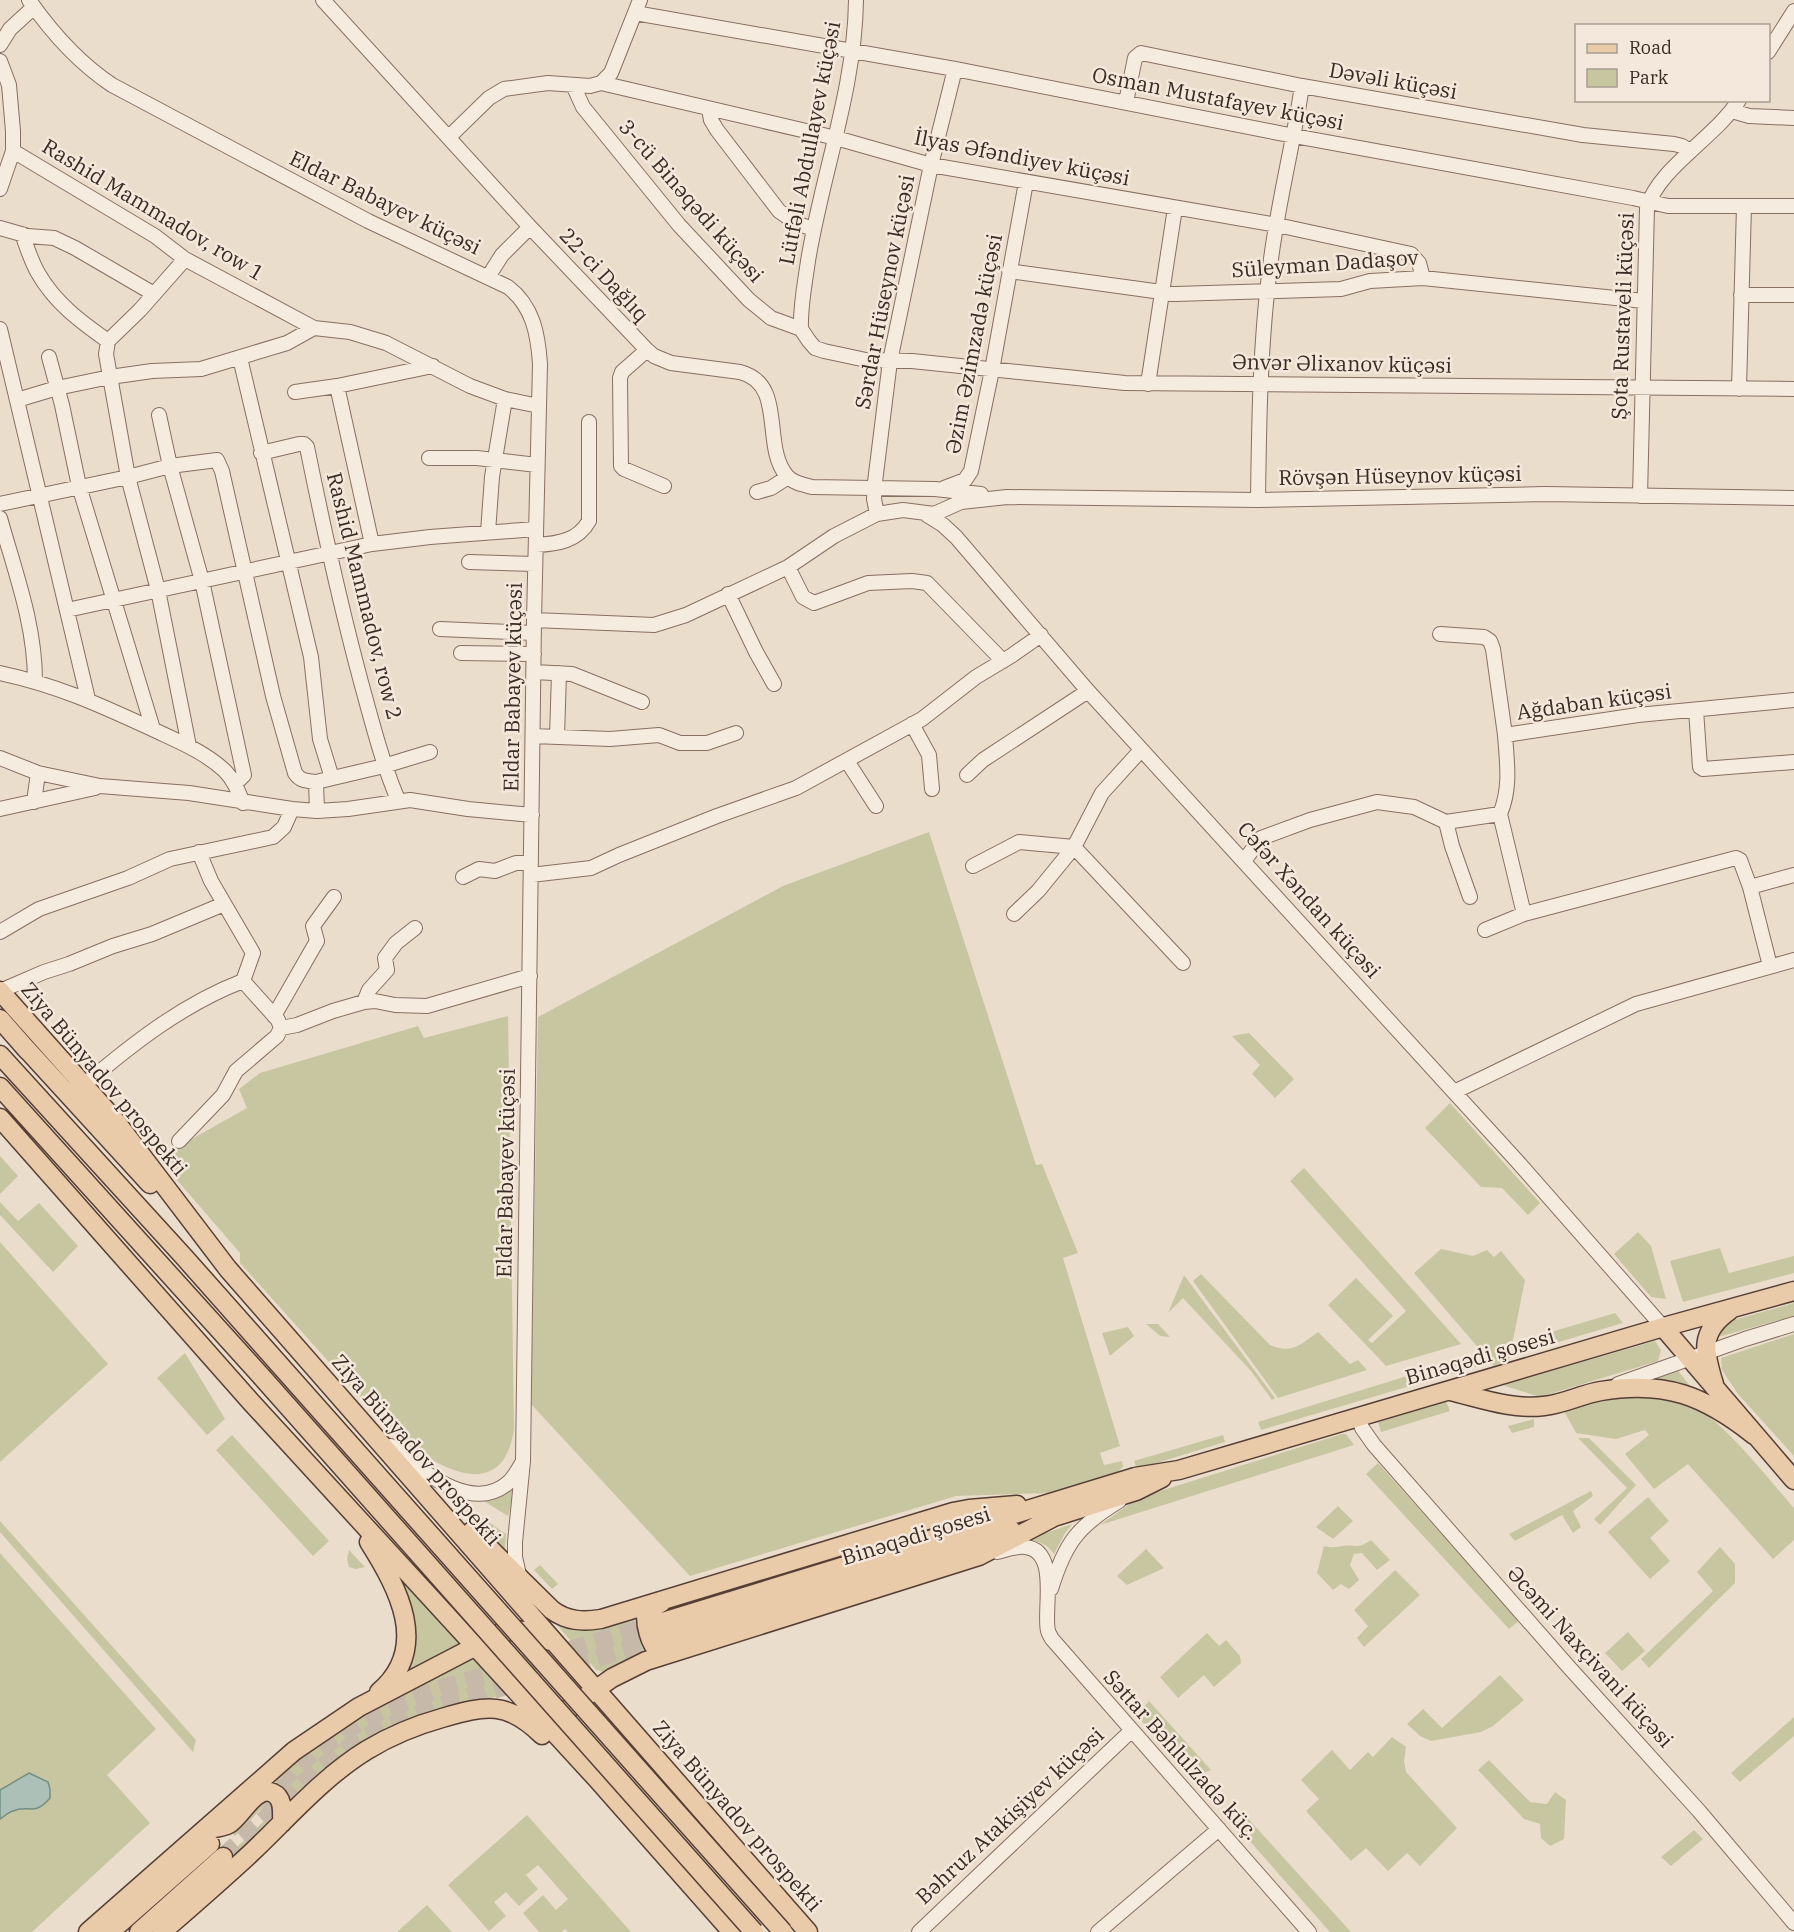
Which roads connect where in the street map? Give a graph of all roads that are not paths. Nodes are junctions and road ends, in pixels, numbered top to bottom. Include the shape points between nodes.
1 (323, 0) edge
2 (856, 0) edge
3 (32, 3) edge
4 (637, 6) edge
5 (1794, 11) edge
6 (1790, 25) edge
7 (0, 45) edge
8 (1770, 50) edge
9 (853, 52) junction
10 (0, 62) edge
11 (955, 69) junction
12 (602, 83) junction
13 (573, 85) junction
14 (1302, 86) junction
15 (1126, 102) junction
16 (1736, 106) edge
17 (709, 109) junction
18 (1794, 118) edge
19 (1294, 136) junction
20 (450, 137) junction
21 (836, 138) junction
22 (13, 151) junction
23 (1690, 152) junction
24 (931, 165) junction
25 (1026, 182) junction
26 (0, 189) edge
27 (1648, 202) junction
28 (1744, 206) junction
29 (1794, 206) edge
30 (1175, 208) junction
31 (1277, 225) junction
32 (530, 227) junction
33 (0, 228) edge
34 (813, 229) junction
35 (21, 234) junction
36 (185, 260) junction
37 (1009, 271) junction
38 (488, 277) junction
39 (1423, 278) junction
40 (1267, 290) junction
41 (1163, 293) junction
42 (153, 294) junction
43 (1741, 295) junction
44 (1794, 295) edge
45 (1644, 301) junction
46 (314, 328) junction
47 (0, 329) edge
48 (801, 329) junction
49 (108, 341) junction
50 (647, 350) junction
51 (49, 357) dead end
52 (240, 358) junction
53 (890, 361) junction
54 (433, 366) junction
55 (992, 370) junction
56 (110, 377) junction
57 (1148, 384) junction
58 (1261, 385) junction
59 (337, 386) junction
60 (57, 388) junction
61 (1642, 389) junction
62 (1739, 389) junction
63 (1794, 389) edge
64 (296, 392) dead end
65 (506, 399) junction
66 (17, 400) junction
67 (539, 406) junction
68 (159, 415) dead end
69 (589, 422) dead end
70 (261, 453) junction
71 (429, 458) dead end
72 (496, 462) junction
73 (537, 465) junction
74 (170, 466) junction
75 (128, 477) junction
76 (788, 477) junction
77 (79, 486) junction
78 (664, 486) dead end
79 (874, 489) junction
80 (935, 489) junction
81 (757, 492) dead end
82 (38, 494) junction
83 (1640, 496) junction
84 (1007, 497) junction
85 (1794, 498) edge
86 (1258, 500) junction
87 (0, 504) edge
88 (948, 507) junction
89 (927, 514) junction
90 (872, 516) junction
91 (0, 518) edge
92 (536, 529) junction
93 (950, 530) junction
94 (488, 532) junction
95 (372, 544) junction
96 (536, 545) junction
97 (328, 552) junction
98 (287, 561) junction
99 (469, 562) dead end
100 (535, 564) junction
101 (788, 567) junction
102 (243, 571) junction
103 (202, 581) junction
104 (158, 590) junction
105 (728, 594) junction
106 (114, 599) junction
107 (68, 610) junction
108 (534, 626) junction
109 (440, 629) dead end
110 (1440, 634) dead end
111 (1041, 635) junction
112 (460, 653) dead end
113 (534, 654) junction
114 (1003, 661) junction
115 (534, 672) junction
116 (0, 673) edge
117 (559, 673) junction
118 (35, 681) junction
119 (774, 684) dead end
120 (1088, 691) junction
121 (88, 699) junction
122 (1794, 700) edge
123 (642, 702) dead end
124 (1696, 710) junction
125 (912, 724) junction
126 (153, 729) junction
127 (736, 734) dead end
128 (1505, 735) junction
129 (533, 736) junction
130 (557, 737) junction
131 (189, 746) junction
132 (1141, 750) junction
133 (430, 752) dead end
134 (0, 758) edge
135 (847, 761) junction
136 (1794, 762) edge
137 (384, 766) junction
138 (38, 773) junction
139 (967, 776) dead end
140 (332, 778) junction
141 (234, 782) junction
142 (316, 782) junction
143 (100, 786) junction
144 (932, 789) dead end
145 (398, 800) junction
146 (34, 802) junction
147 (243, 803) junction
148 (876, 806) dead end
149 (0, 809) edge
150 (292, 809) junction
151 (317, 811) junction
152 (1500, 814) junction
153 (532, 815) junction
154 (1446, 822) junction
155 (1074, 847) junction
156 (199, 852) junction
157 (1244, 861) junction
158 (972, 866) dead end
159 (531, 869) junction
160 (1794, 875) edge
161 (463, 877) dead end
162 (1750, 887) junction
163 (334, 897) dead end
164 (1470, 897) dead end
165 (224, 904) junction
166 (1014, 914) dead end
167 (1524, 914) junction
168 (415, 928) dead end
169 (1485, 930) dead end
170 (0, 932) edge
171 (1794, 960) edge
172 (1183, 963) dead end
173 (1770, 966) junction
174 (530, 976) junction
175 (243, 981) junction
176 (0, 991) edge
177 (364, 1002) junction
178 (0, 1019) edge
179 (277, 1022) junction
180 (21, 1043) junction
181 (0, 1055) edge
182 (84, 1085) junction
183 (0, 1087) edge
184 (1454, 1092) junction
185 (0, 1118) edge
186 (179, 1141) dead end
187 (185, 1258) junction
188 (228, 1269) junction
189 (167, 1272) junction
190 (1794, 1291) edge
191 (1734, 1307) junction
192 (1794, 1324) edge
193 (1663, 1327) junction
194 (1675, 1341) junction
195 (1698, 1356) junction
196 (1664, 1369) junction
197 (1448, 1390) junction
198 (1599, 1391) junction
199 (1359, 1417) junction
200 (366, 1426) junction
201 (1754, 1435) junction
202 (288, 1441) junction
203 (523, 1461) junction
204 (1179, 1470) junction
205 (1794, 1480) edge
206 (1136, 1491) junction
207 (345, 1502) junction
208 (1050, 1510) junction
209 (979, 1557) junction
210 (519, 1577) junction
211 (1049, 1594) junction
212 (669, 1599) junction
213 (522, 1630) junction
214 (661, 1630) tunnel mouth
215 (475, 1646) junction
216 (561, 1649) junction
217 (683, 1649) junction
218 (501, 1675) junction
219 (596, 1688) junction
220 (518, 1693) junction
221 (576, 1705) junction
222 (359, 1707) junction
223 (1131, 1731) junction
224 (646, 1746) junction
225 (274, 1767) junction
226 (596, 1778) junction
227 (256, 1795) junction
228 (231, 1823) junction
229 (282, 1823) junction
230 (1219, 1829) junction
231 (213, 1843) junction
232 (249, 1854) junction
233 (1794, 1923) edge
234 (88, 1932) edge
235 (110, 1932) edge
236 (139, 1932) edge
237 (162, 1932) edge
238 (732, 1932) edge
239 (754, 1932) edge
240 (783, 1932) edge
241 (808, 1932) edge
242 (919, 1932) edge
243 (1098, 1932) edge
244 (1309, 1932) edge

1 - 20 street, 22-ci Dağlıq
2 - 9 street, Lütfəli Abdullayev küçəsi
3 - 7 street
3 - 38 street, Eldar Babayev küçəsi via 75,56 119,90 368,221
4 - 9 street, Osman Mustafayev küçəsi
4 - 12 street via 611,73
5 - 6 street
6 - 8 street
9 - 11 street, Osman Mustafayev küçəsi
9 - 21 street, Lütfəli Abdullayev küçəsi
10 - 22 street via 9,85
11 - 15 street, Osman Mustafayev küçəsi
11 - 24 street, Sərdar Hüseynov küçəsi
12 - 13 street, İlyas Əfəndiyev küçəsi
12 - 17 street, İlyas Əfəndiyev küçəsi
13 - 20 street, İlyas Əfəndiyev küçəsi via 548,83 496,92
13 - 48 street, 3-cü Binəqədi küçəsi via 583,107 687,234 749,300 771,318
14 - 15 street, Dəvəli küçəsi via 1141,53 1134,58
14 - 19 street
14 - 23 street, Dəvəli küçəsi via 1583,135 1674,144
15 - 19 street, Osman Mustafayev küçəsi
16 - 18 street via 1749,117
16 - 23 street, Şota Rustaveli küçəsi
17 - 21 street, İlyas Əfəndiyev küçəsi
17 - 34 street via 717,130 779,211
19 - 27 street, Osman Mustafayev küçəsi
19 - 31 street
20 - 32 street, 22-ci Dağlıq
21 - 24 street, İlyas Əfəndiyev küçəsi
21 - 34 street, Lütfəli Abdullayev küçəsi
22 - 26 street
22 - 36 street, Rashid Mammadov, row 1 via 155,236
23 - 27 street, Şota Rustaveli küçəsi
24 - 25 street, İlyas Əfəndiyev küçəsi
24 - 53 street, Sərdar Hüseynov küçəsi
25 - 30 street, İlyas Əfəndiyev küçəsi
25 - 37 street, Əzim Əzimzadə küçəsi
27 - 28 street, Osman Mustafayev küçəsi via 1668,206
27 - 45 street, Şota Rustaveli küçəsi
28 - 29 street, Osman Mustafayev küçəsi
28 - 43 street
30 - 31 street, İlyas Əfəndiyev küçəsi
30 - 41 street
31 - 39 street, İlyas Əfəndiyev küçəsi via 1411,254 1419,262
31 - 40 street
32 - 38 street via 502,255
32 - 50 street, 22-ci Dağlıq
33 - 35 street
34 - 48 street, Lütfəli Abdullayev küçəsi
35 - 42 street via 65,243
35 - 49 street via 38,273 58,301
36 - 42 street
36 - 46 street, Rashid Mammadov, row 1
37 - 41 street, Süleyman Dadaşov
37 - 55 street, Əzim Əzimzadə küçəsi
38 - 67 street, Eldar Babayev küçəsi via 517,294 535,325
39 - 40 street, Süleyman Dadaşov via 1370,281 1341,289
39 - 45 street, Süleyman Dadaşov
40 - 41 street, Süleyman Dadaşov
40 - 58 street
41 - 57 street
42 - 49 street
43 - 44 street
43 - 62 street
45 - 61 street, Şota Rustaveli küçəsi
46 - 52 street via 287,343
46 - 54 street, Rashid Mammadov, row 1 via 368,337
47 - 66 street
48 - 53 street, 3-cü Binəqədi küçəsi via 815,348 866,360
49 - 56 street
50 - 76 street, 22-ci Dağlıq via 664,361 740,372 758,380 768,401 778,457
50 - 78 street via 620,378 621,466
51 - 60 street
52 - 56 street via 201,369
52 - 70 street
53 - 55 street, Ənvər Əlixanov küçəsi
53 - 79 street, Sərdar Hüseynov küçəsi
54 - 59 street
54 - 65 street, Rashid Mammadov, row 1
55 - 57 street, Ənvər Əlixanov küçəsi
55 - 80 street, Əzim Əzimzadə küçəsi via 969,476 954,486
56 - 60 street
56 - 75 street
57 - 58 street, Ənvər Əlixanov küçəsi
58 - 61 street, Ənvər Əlixanov küçəsi
58 - 86 street
59 - 64 street
59 - 95 street
60 - 66 street
60 - 77 street
61 - 62 street, Ənvər Əlixanov küçəsi
61 - 83 street, Şota Rustaveli küçəsi
62 - 63 street, Ənvər Əlixanov küçəsi
65 - 67 street, Rashid Mammadov, row 1
65 - 72 street
66 - 82 street
67 - 73 street, Eldar Babayev küçəsi
68 - 74 street
69 - 96 street via 589,521 584,531 574,537
70 - 97 street, Rashid Mammadov, row 2 via 299,444 307,447
70 - 98 street
71 - 72 street
72 - 73 street
72 - 94 street
73 - 92 street, Eldar Babayev küçəsi
74 - 75 street
74 - 102 street via 212,460 220,463
74 - 103 street
75 - 77 street
75 - 104 street
76 - 79 street via 812,487
76 - 81 street
77 - 82 street
77 - 106 street
79 - 80 street
79 - 90 street, Sərdar Hüseynov küçəsi
80 - 84 street
80 - 88 street via 946,495
82 - 87 street
82 - 107 street
83 - 85 street, Rövşən Hüseynov küçəsi
83 - 86 street, Rövşən Hüseynov küçəsi
84 - 86 street, Rövşən Hüseynov küçəsi
84 - 88 street
88 - 89 street
88 - 93 street
89 - 90 street via 903,510
89 - 93 street, Cəfər Xəndan küçəsi
90 - 101 street
91 - 118 street via 30,624
92 - 94 street
92 - 96 street, Eldar Babayev küçəsi
93 - 111 street, Cəfər Xəndan küçəsi
94 - 95 street
95 - 97 street
96 - 100 street, Eldar Babayev küçəsi
97 - 98 street
97 - 137 street, Rashid Mammadov, row 2
98 - 102 street
98 - 140 street via 311,657 320,738
99 - 100 street
100 - 108 street, Eldar Babayev küçəsi
101 - 105 street
101 - 114 street via 803,597 814,603 864,584 927,584
102 - 103 street
102 - 142 street via 295,773 305,781
103 - 104 street
103 - 141 street via 244,775
104 - 106 street
104 - 131 street
105 - 108 street via 686,615 654,625
105 - 119 street
106 - 107 street
106 - 126 street
107 - 121 street
108 - 109 street
108 - 113 street, Eldar Babayev küçəsi
110 - 128 street via 1484,637 1490,641
111 - 114 street
111 - 120 street, Cəfər Xəndan küçəsi
112 - 113 street
113 - 115 street, Eldar Babayev küçəsi
114 - 125 street
115 - 117 street
115 - 129 street, Eldar Babayev küçəsi
116 - 118 street
117 - 123 street via 572,674
117 - 130 street
118 - 121 street
120 - 132 street, Cəfər Xəndan küçəsi
120 - 139 street via 983,760
121 - 126 street
122 - 124 street, Ağdaban küçəsi
124 - 128 street, Ağdaban küçəsi
124 - 136 street via 1703,769
125 - 135 street
125 - 144 street via 929,755
126 - 131 street
127 - 130 street via 706,743 680,743 659,735 610,739
128 - 152 street, Ağdaban küçəsi via 1508,786
129 - 130 street
129 - 153 street, Eldar Babayev küçəsi
131 - 141 street via 224,770
132 - 155 street via 1102,793
132 - 157 street, Cəfər Xəndan küçəsi
133 - 137 street
134 - 138 street
135 - 148 street
135 - 159 street via 781,794 584,870
137 - 140 street
137 - 145 street, Rashid Mammadov, row 2
138 - 143 street
138 - 146 street
140 - 142 street
141 - 147 street
142 - 151 street
143 - 146 street
143 - 147 street via 189,793
145 - 151 street
145 - 153 street
146 - 149 street
147 - 150 street
150 - 151 street
150 - 156 street via 284,827 273,837
152 - 154 street
152 - 167 street
153 - 159 street, Eldar Babayev küçəsi
154 - 157 street via 1414,807 1377,802 1261,838
154 - 164 street
155 - 158 street via 1019,842
155 - 166 street
155 - 172 street
156 - 165 street
156 - 170 street via 170,859 39,909
157 - 184 street, Cəfər Xəndan küçəsi
159 - 161 street via 516,863 495,871 479,869
159 - 174 street, Eldar Babayev küçəsi
160 - 162 street
162 - 167 street via 1736,858
162 - 173 street
163 - 179 street via 313,926 317,941
165 - 175 street via 253,953
165 - 176 street
167 - 169 street
168 - 177 street via 385,958 387,970
171 - 173 street
173 - 184 street via 1636,1004
174 - 177 street via 427,1006
174 - 203 street, Eldar Babayev küçəsi
175 - 179 street
175 - 182 street via 176,1014
176 - 182 main road, Ziya Bünyadov prospekti
177 - 179 street via 297,1025
178 - 180 main road, Ziya Bünyadov prospekti
179 - 186 street via 277,1036 236,1071 223,1095
180 - 187 main road, Ziya Bünyadov prospekti
180 - 188 main road
181 - 187 main road, Ziya Bünyadov prospekti
182 - 188 main road, Ziya Bünyadov prospekti
183 - 189 main road
184 - 193 street, Cəfər Xəndan küçəsi
185 - 202 main road
187 - 240 main road, Ziya Bünyadov prospekti, bridge
188 - 200 main road, Ziya Bünyadov prospekti
189 - 202 main road
189 - 239 main road, bridge
190 - 191 main road, Binəqədi şosesi
191 - 193 main road, Binəqədi şosesi
191 - 195 main road via 1709,1330
192 - 195 street
193 - 194 main road
193 - 197 main road, Binəqədi şosesi
194 - 195 main road
194 - 196 street via 1675,1358
195 - 196 street
195 - 201 main road via 1717,1391
196 - 198 street
197 - 198 main road via 1527,1407 1556,1404
197 - 199 main road, Binəqədi şosesi
198 - 201 main road via 1648,1388 1679,1393 1711,1404
199 - 204 main road, Binəqədi şosesi
199 - 233 street, Əcəmi Naxçivani küçəsi via 1364,1433 1374,1445
200 - 203 street via 453,1489 479,1492 501,1487
200 - 210 main road
200 - 216 main road, Ziya Bünyadov prospekti
201 - 205 main road
202 - 207 main road
203 - 210 street, Eldar Babayev küçəsi via 515,1542
204 - 206 main road, Binəqədi şosesi
204 - 208 main road, Binəqədi şosesi via 1135,1477
206 - 208 main road, Binəqədi şosesi
206 - 211 street via 1090,1521 1074,1537 1060,1561
207 - 215 main road
207 - 222 main road via 395,1585 406,1620 401,1663 392,1679
208 - 209 main road
208 - 212 main road via 975,1508 953,1512
208 - 214 main road, Binəqədi şosesi
209 - 211 street via 1018,1546 1034,1550 1046,1570
209 - 217 main road
210 - 212 main road via 552,1610 576,1621 601,1619
210 - 216 street, Eldar Babayev küçəsi
211 - 223 street, Səttar Bəhlulzadə küç. via 1048,1629 1052,1640
212 - 217 main road via 647,1611 645,1619 656,1649
213 - 215 main road via 501,1633
213 - 216 main road via 540,1634
213 - 218 main road via 493,1647 492,1656
215 - 218 main road
215 - 222 main road
216 - 219 main road, Ziya Bünyadov prospekti
216 - 221 main road via 580,1682
217 - 219 main road via 632,1667
218 - 220 main road
219 - 221 main road
219 - 224 main road, Ziya Bünyadov prospekti
220 - 221 main road via 548,1714 561,1714
220 - 226 main road
222 - 225 main road
223 - 230 street, Səttar Bəhlulzadə küç.
223 - 242 street, Bəhruz Atakişiyev küçəsi
224 - 226 main road via 618,1724 607,1721 590,1727 581,1742 586,1762
224 - 241 main road, Ziya Bünyadov prospekti
225 - 227 main road
225 - 231 main road
226 - 229 main road via 567,1760 517,1714 481,1709 433,1720 366,1750
226 - 238 main road
227 - 228 main road
227 - 229 main road via 268,1791 278,1796
228 - 231 main road via 219,1828
228 - 232 main road via 227,1834 230,1851 239,1858
229 - 232 main road
230 - 243 street
230 - 244 street, Səttar Bəhlulzadə küç.
231 - 234 main road
231 - 235 main road
231 - 236 main road
232 - 237 main road

